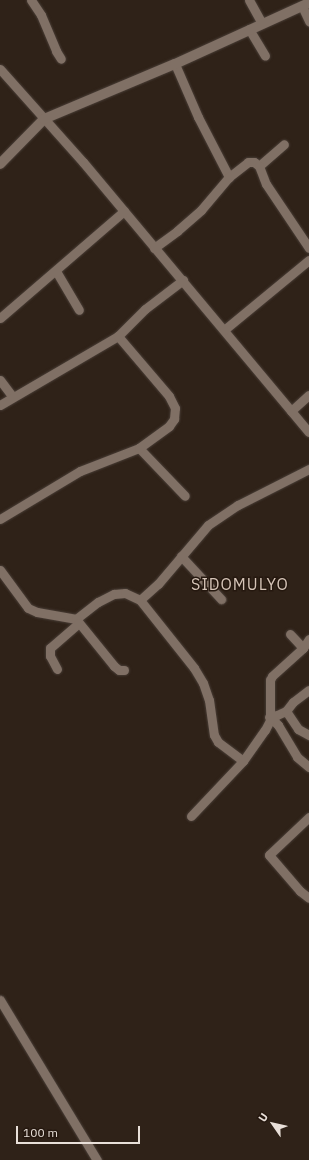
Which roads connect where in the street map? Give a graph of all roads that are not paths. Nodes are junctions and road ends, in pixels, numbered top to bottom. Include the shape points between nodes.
1 (31, 0) edge
2 (249, 0) edge
3 (307, 3) edge
4 (309, 21) edge
5 (262, 23) junction
6 (249, 29) junction
7 (265, 56) dead end
8 (61, 59) dead end
9 (175, 64) junction
10 (0, 69) edge
11 (44, 119) junction
12 (284, 144) dead end
13 (0, 164) edge
14 (260, 166) junction
15 (229, 177) junction
16 (124, 211) junction
17 (154, 248) junction
18 (309, 248) edge
19 (309, 260) edge
20 (56, 271) junction
21 (183, 280) junction
22 (79, 310) dead end
23 (0, 318) edge
24 (224, 330) junction
25 (118, 336) junction
26 (0, 380) edge
27 (309, 395) edge
28 (13, 397) junction
29 (0, 405) edge
30 (291, 411) junction
31 (309, 432) edge
32 (139, 448) junction
33 (309, 469) edge
34 (185, 496) dead end
35 (0, 519) edge
36 (181, 556) junction
37 (2, 576) edge
38 (221, 599) dead end
39 (140, 600) junction
40 (78, 621) junction
41 (290, 634) dead end
42 (309, 639) edge
43 (303, 648) junction
44 (57, 669) dead end
45 (124, 670) dead end
46 (309, 690) edge
47 (286, 711) junction
48 (270, 718) junction
49 (309, 735) edge
50 (244, 761) junction
51 (309, 767) edge
52 (191, 816) dead end
53 (309, 817) edge
54 (309, 898) edge
55 (0, 1000) edge
56 (97, 1160) edge

1 - 8 street via 41,15
2 - 5 street
3 - 4 street
3 - 5 main road
5 - 6 main road
6 - 7 street
6 - 9 main road
9 - 11 main road
9 - 15 street via 198,117
10 - 11 street
11 - 13 main road
11 - 16 street
12 - 14 street
14 - 15 street via 248,162
14 - 18 street via 266,184
15 - 17 street via 201,210
16 - 17 street
16 - 20 street
17 - 21 street
19 - 24 street
20 - 22 street
20 - 23 street
21 - 24 street
21 - 25 street via 145,309
24 - 30 street
25 - 28 street
25 - 32 street via 169,396 175,408 174,419 169,426
26 - 28 street
27 - 30 street
28 - 29 street
30 - 31 street
32 - 34 street
32 - 35 street via 80,471
33 - 36 street via 223,514 208,525
36 - 38 street
36 - 39 street via 158,584
37 - 40 street via 28,608
39 - 40 street via 125,594 114,594 98,602
39 - 50 street via 203,683 209,700 214,735 218,742
40 - 44 street via 50,648 50,656
40 - 45 street via 114,666
41 - 43 street
42 - 43 street
43 - 48 street via 270,680
46 - 47 street
47 - 48 street
47 - 49 street via 298,729
48 - 50 street via 266,730
48 - 51 street via 278,725 297,757
50 - 52 street
53 - 54 street via 269,855
55 - 56 street

